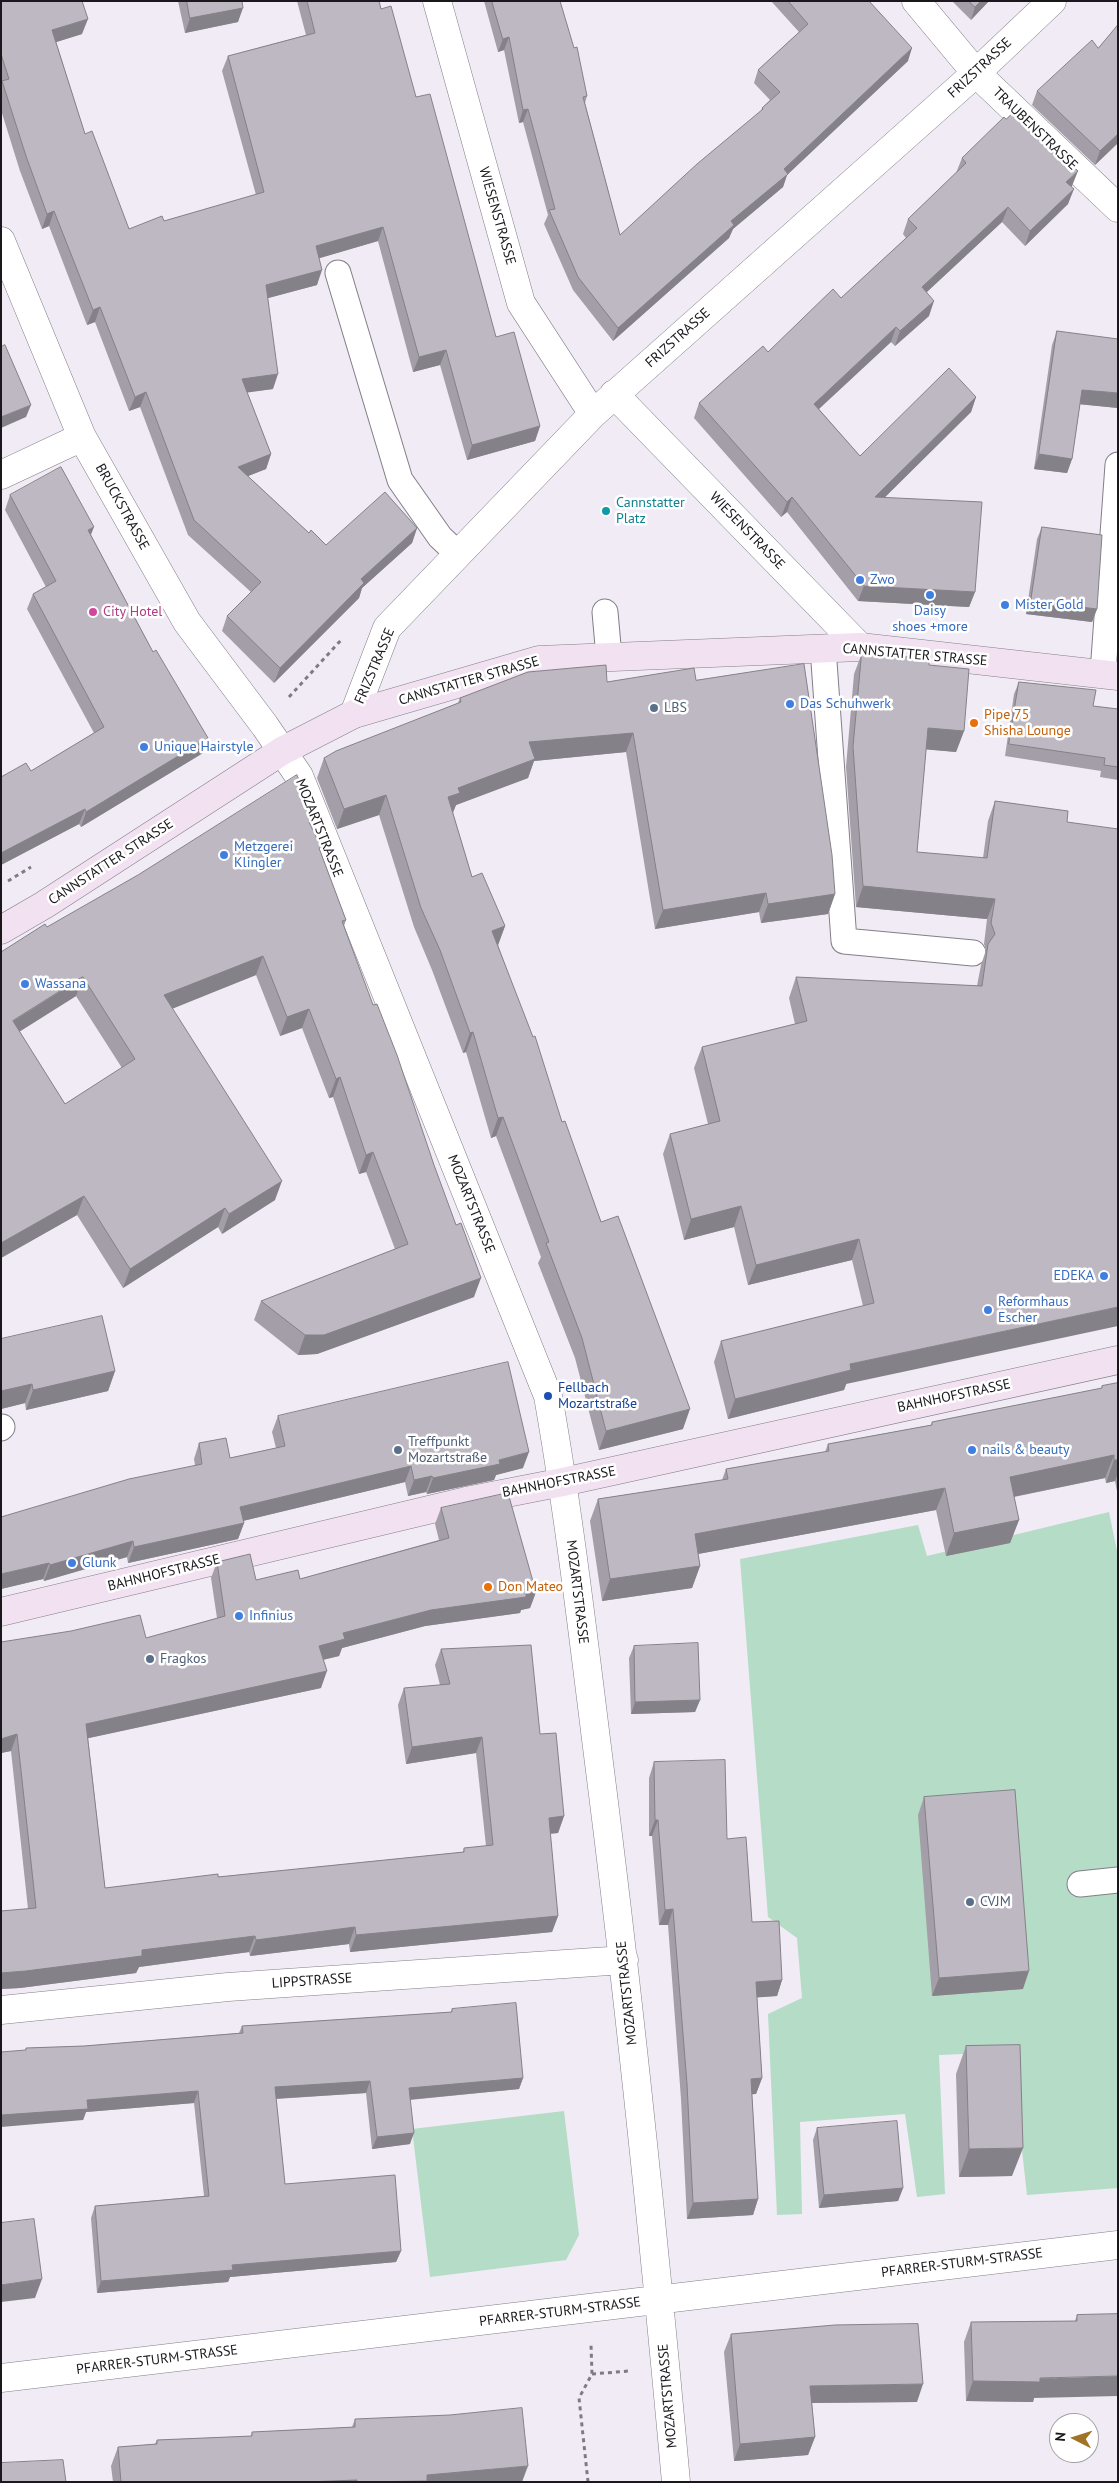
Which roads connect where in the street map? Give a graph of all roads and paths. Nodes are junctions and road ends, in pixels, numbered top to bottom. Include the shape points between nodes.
1 (437, 1) edge
2 (916, 1) edge
3 (1052, 1) edge
4 (976, 72) junction
5 (1118, 208) edge
6 (1, 241) edge
7 (338, 272) dead end
8 (614, 394) junction
9 (593, 414) junction
10 (82, 437) junction
11 (1118, 465) edge
12 (1, 475) edge
13 (458, 554) junction
14 (605, 612) dead end
15 (860, 647) junction
16 (823, 648) junction
17 (609, 657) junction
18 (1111, 674) edge
19 (354, 714) junction
20 (282, 751) junction
21 (1, 930) edge
22 (974, 953) dead end
23 (1118, 1360) edge
24 (563, 1482) junction
25 (1, 1612) edge
26 (1118, 1880) edge
27 (1080, 1884) dead end
28 (624, 1960) junction
29 (1, 2010) edge
30 (1118, 2245) edge
31 (660, 2299) junction
32 (589, 2309) junction
33 (1, 2378) edge
34 (588, 2482) edge
35 (676, 2482) edge

1 - 9 street, WIESENSTRASSE via 521,303
2 - 4 street, TRAUBENSTRASSE
3 - 4 street, FRIZSTRASSE
4 - 5 street, TRAUBENSTRASSE
4 - 8 street, FRIZSTRASSE
6 - 10 street, BRUCKSTRASSE
7 - 13 lane via 400,480 440,537
8 - 9 street, FRIZSTRASSE
8 - 15 street, WIESENSTRASSE
9 - 13 street, FRIZSTRASSE
10 - 12 street
10 - 20 street, BRUCKSTRASSE via 187,622
11 - 18 lane
13 - 19 street, FRIZSTRASSE via 387,628
14 - 17 lane
15 - 16 street, CANNSTATTER STRASSE
15 - 18 street, CANNSTATTER STRASSE
16 - 17 street, CANNSTATTER STRASSE
16 - 22 lane via 844,941
17 - 19 street, CANNSTATTER STRASSE via 539,660
19 - 20 street, CANNSTATTER STRASSE
20 - 21 street, CANNSTATTER STRASSE
20 - 24 street, MOZARTSTRASSE via 299,776 548,1396
23 - 24 street, BAHNHOFSTRASSE
24 - 25 street, BAHNHOFSTRASSE via 466,1501
24 - 28 street, MOZARTSTRASSE
26 - 27 lane
28 - 29 street, LIPPSTRASSE via 228,1987
28 - 31 street, MOZARTSTRASSE
30 - 31 street, PFARRER-STURM-STRASSE
31 - 32 street, PFARRER-STURM-STRASSE
31 - 35 street, MOZARTSTRASSE
32 - 33 street, PFARRER-STURM-STRASSE
32 - 34 path via 592,2374 579,2398

